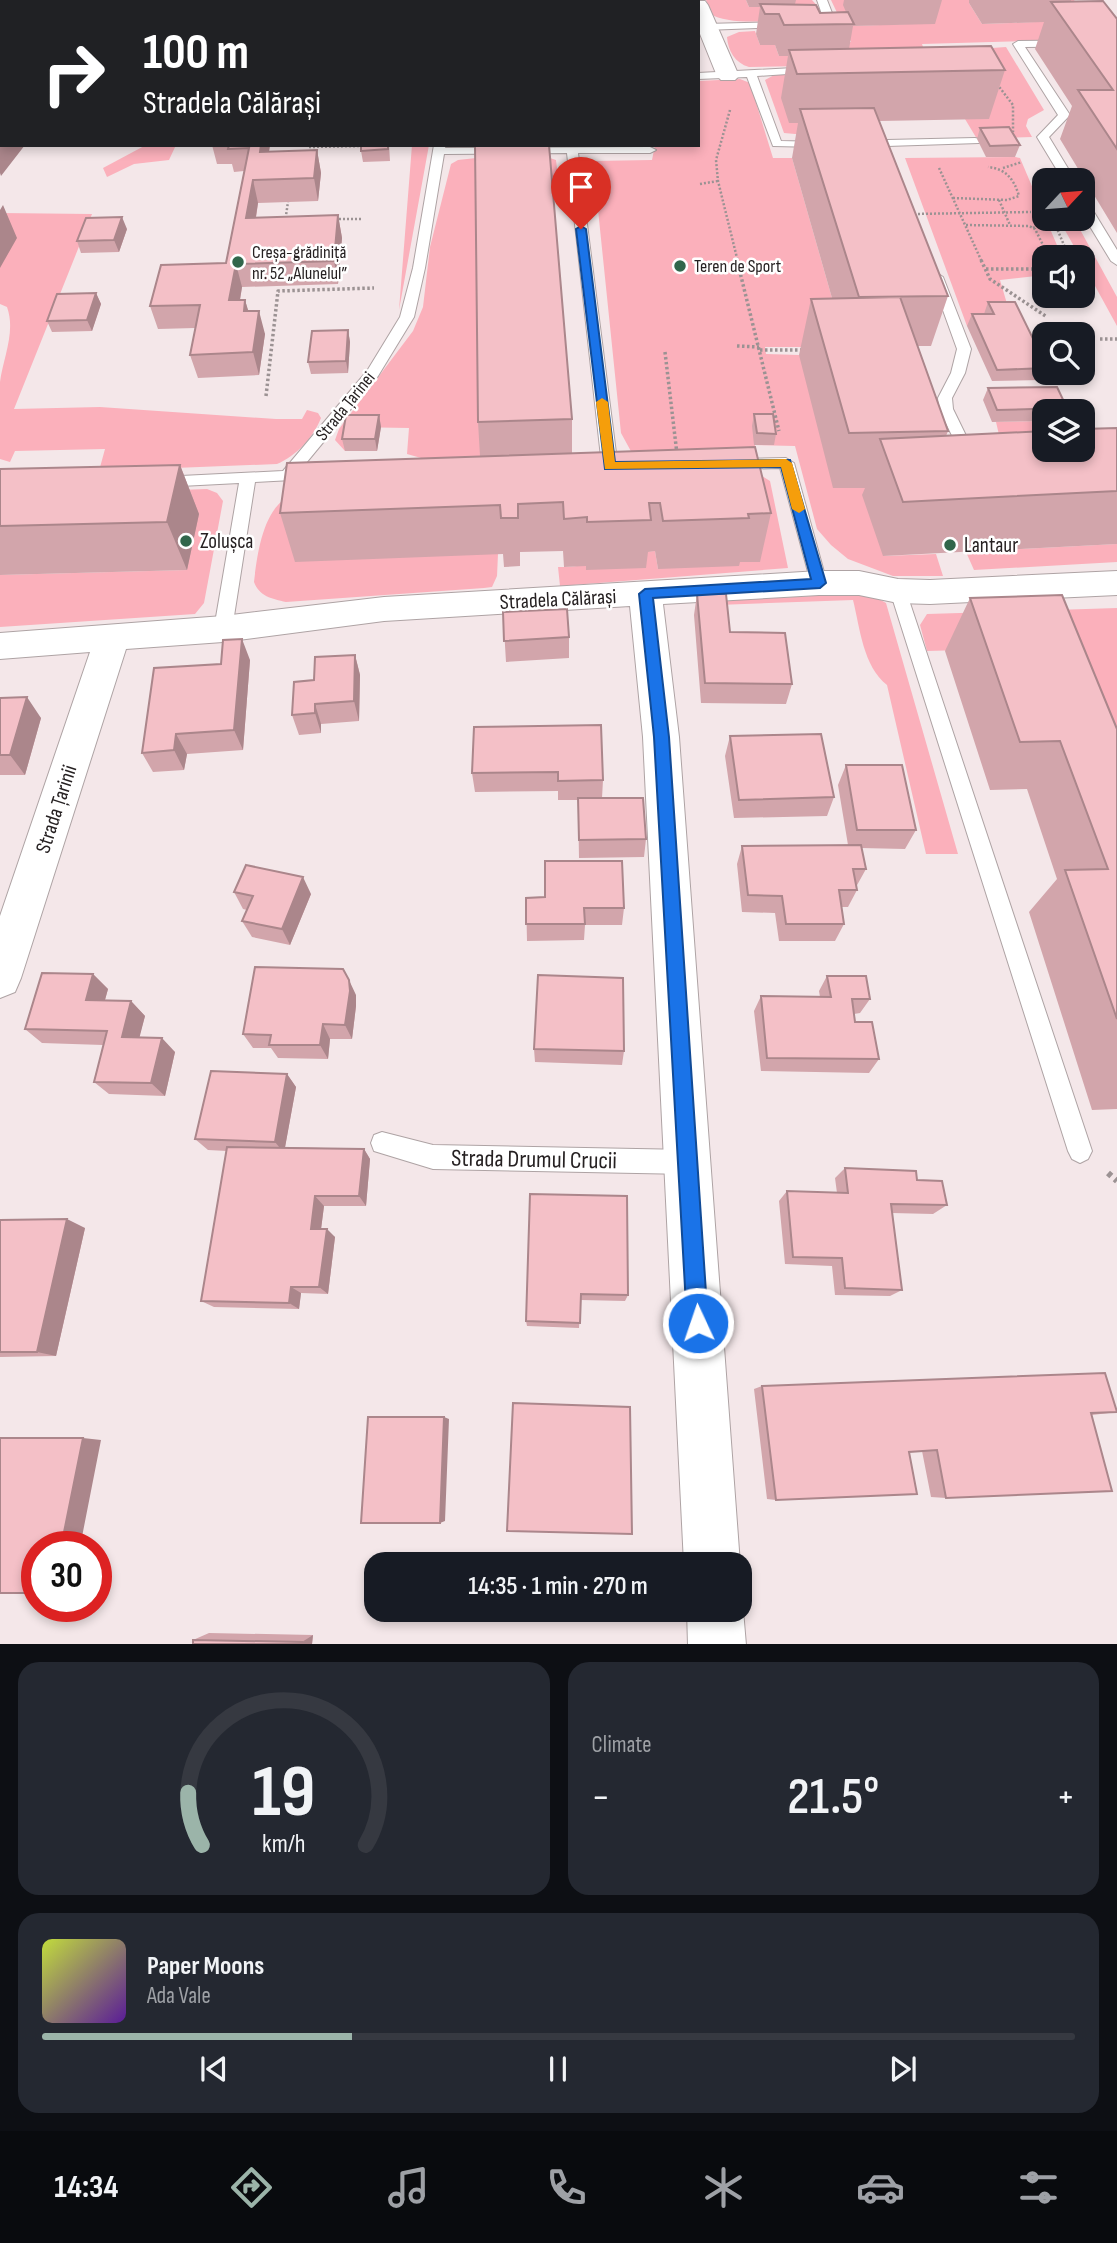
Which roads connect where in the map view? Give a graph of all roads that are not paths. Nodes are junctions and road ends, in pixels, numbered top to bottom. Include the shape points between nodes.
1 (822, 0) edge
2 (700, 11) edge
3 (805, 24) edge
4 (793, 25) edge
5 (705, 27) junction
6 (1109, 31) edge
7 (1117, 42) edge
8 (818, 69) edge
9 (751, 74) junction
10 (700, 76) edge
11 (728, 76) junction
12 (975, 141) dead end
13 (832, 144) edge
14 (884, 147) edge
15 (439, 148) edge
16 (572, 150) junction
17 (650, 150) dead end
18 (1062, 168) edge
19 (914, 214) edge
20 (1096, 226) edge
21 (1117, 261) edge
22 (679, 465) edge
23 (637, 466) edge
24 (978, 466) edge
25 (314, 472) edge
26 (288, 476) junction
27 (248, 477) junction
28 (151, 482) edge
29 (820, 583) junction
30 (1117, 583) edge
31 (898, 591) junction
32 (645, 594) junction
33 (223, 629) junction
34 (112, 639) junction
35 (0, 646) edge
36 (0, 978) edge
37 (382, 1143) dead end
38 (1080, 1151) dead end
39 (688, 1162) junction
40 (711, 1552) edge
41 (716, 1622) edge
42 (718, 1644) edge

1 - 3 lane via 828,22
2 - 5 street
4 - 5 lane
5 - 11 street
6 - 7 lane
7 - 18 lane via 1018,44 1064,115 1044,137
8 - 9 lane
9 - 11 lane
9 - 13 lane via 777,145
10 - 11 lane
12 - 14 lane
15 - 16 lane
15 - 26 lane, Strada Țarinei via 407,317 373,373
16 - 17 lane
16 - 23 lane via 605,468
19 - 24 lane via 964,349 945,398 946,409 965,452
20 - 21 lane
22 - 29 lane via 786,463
25 - 26 lane
26 - 27 lane
27 - 28 lane
27 - 33 lane
29 - 31 street, Stradela Călărași via 859,583
29 - 32 street, Stradela Călărași
30 - 31 street, Stradela Călărași
31 - 38 lane
32 - 33 street, Stradela Călărași via 384,609
32 - 39 street via 661,737
33 - 34 street, Stradela Călărași
34 - 35 street, Stradela Călărași
34 - 36 street, Strada Țarinii
37 - 39 lane, Strada Drumul Crucii via 433,1157
39 - 40 street
41 - 42 street

